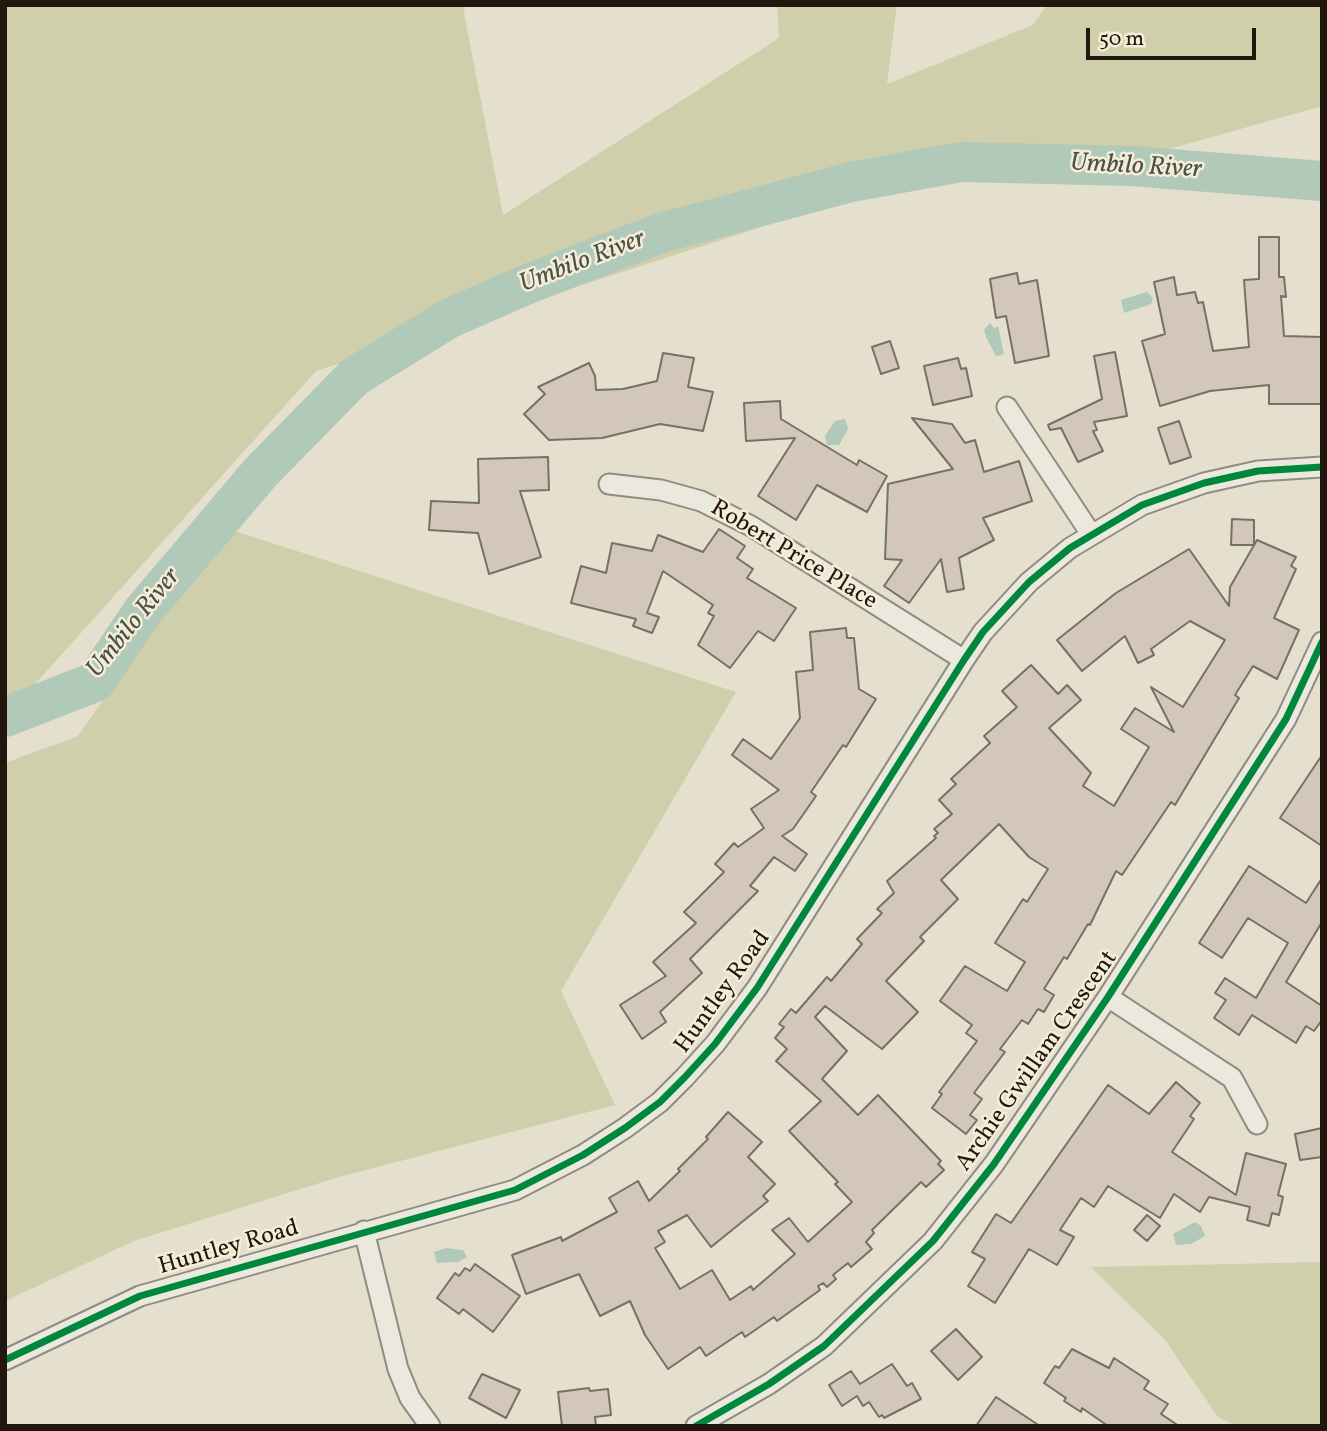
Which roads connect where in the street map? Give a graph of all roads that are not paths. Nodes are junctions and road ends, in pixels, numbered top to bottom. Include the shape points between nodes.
1 (1007, 407) dead end
2 (1322, 467) edge
3 (609, 484) dead end
4 (1091, 534) junction
5 (1322, 642) edge
6 (964, 660) junction
7 (1108, 997) junction
8 (1257, 1124) dead end
9 (364, 1231) junction
10 (5, 1360) edge
11 (702, 1424) edge
12 (430, 1426) edge

1 - 4 street
2 - 4 street, Huntley Road via 1258,471 1204,482 1142,505
3 - 6 street, Robert Price Place via 688,497 751,526
4 - 6 street, Huntley Road via 1029,582
5 - 7 street, Archie Gwillam Crescent via 1286,719
6 - 9 street, Huntley Road via 757,988 715,1044 660,1102 583,1155 515,1190
7 - 8 street via 1232,1078
7 - 11 street, Archie Gwillam Crescent via 994,1164 933,1241 824,1346
9 - 10 street, Huntley Road via 140,1296
9 - 12 street via 398,1369 410,1398

